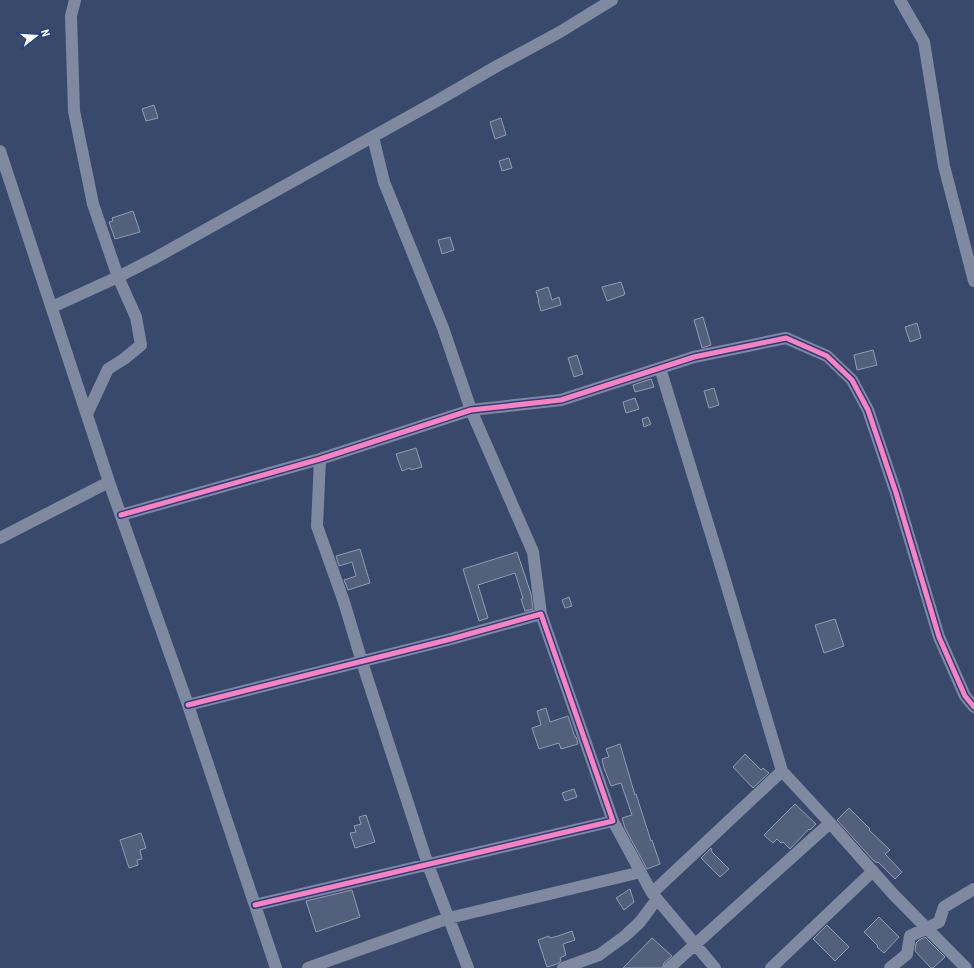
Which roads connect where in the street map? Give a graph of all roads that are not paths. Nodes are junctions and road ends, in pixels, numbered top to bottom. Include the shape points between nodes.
1 (75, 0) edge
2 (612, 0) edge
3 (900, 0) edge
4 (372, 138) junction
5 (0, 151) edge
6 (118, 277) junction
7 (974, 281) edge
8 (52, 307) junction
9 (660, 368) junction
10 (471, 410) junction
11 (87, 414) junction
12 (320, 459) junction
13 (109, 482) junction
14 (121, 516) junction
15 (0, 538) edge
16 (541, 614) junction
17 (362, 662) junction
18 (188, 705) junction
19 (974, 707) edge
20 (782, 771) junction
21 (613, 821) junction
22 (830, 823) junction
23 (428, 864) junction
24 (873, 871) junction
25 (640, 872) junction
26 (974, 889) edge
27 (654, 896) junction
28 (255, 905) junction
29 (449, 918) junction
30 (927, 928) junction
31 (695, 944) junction
32 (276, 968) edge
33 (308, 968) edge
34 (468, 968) edge
35 (563, 968) edge
36 (669, 968) edge
37 (715, 968) edge
38 (771, 968) edge
39 (890, 968) edge
40 (966, 968) edge

1 - 6 street via 71,16 74,111 93,204
2 - 4 street
3 - 7 street via 924,42 944,166
4 - 6 street
4 - 10 street via 384,182 443,328
5 - 8 street
6 - 8 street
6 - 11 street via 136,317 141,345 108,369
8 - 11 street
9 - 10 street via 561,400
9 - 19 street via 694,357 786,338 827,356 852,380 868,410 939,637 965,696
9 - 20 street
10 - 12 street
10 - 16 street via 533,552
11 - 13 street
12 - 14 street
12 - 17 street via 317,526
13 - 14 street
13 - 15 street
14 - 18 street
16 - 17 street
16 - 21 street
17 - 18 street
17 - 23 street
18 - 28 street
20 - 22 street
20 - 27 street
21 - 23 street
21 - 25 street
22 - 24 street
22 - 31 street
23 - 28 street
23 - 29 street
24 - 30 street
24 - 38 street
25 - 27 street
25 - 29 street
26 - 30 street via 944,907 939,922
27 - 31 street
27 - 35 street via 640,922 624,936 599,955
28 - 32 street
29 - 33 street
29 - 34 street
30 - 39 street via 910,936 907,954
30 - 40 street
31 - 36 street
31 - 37 street

